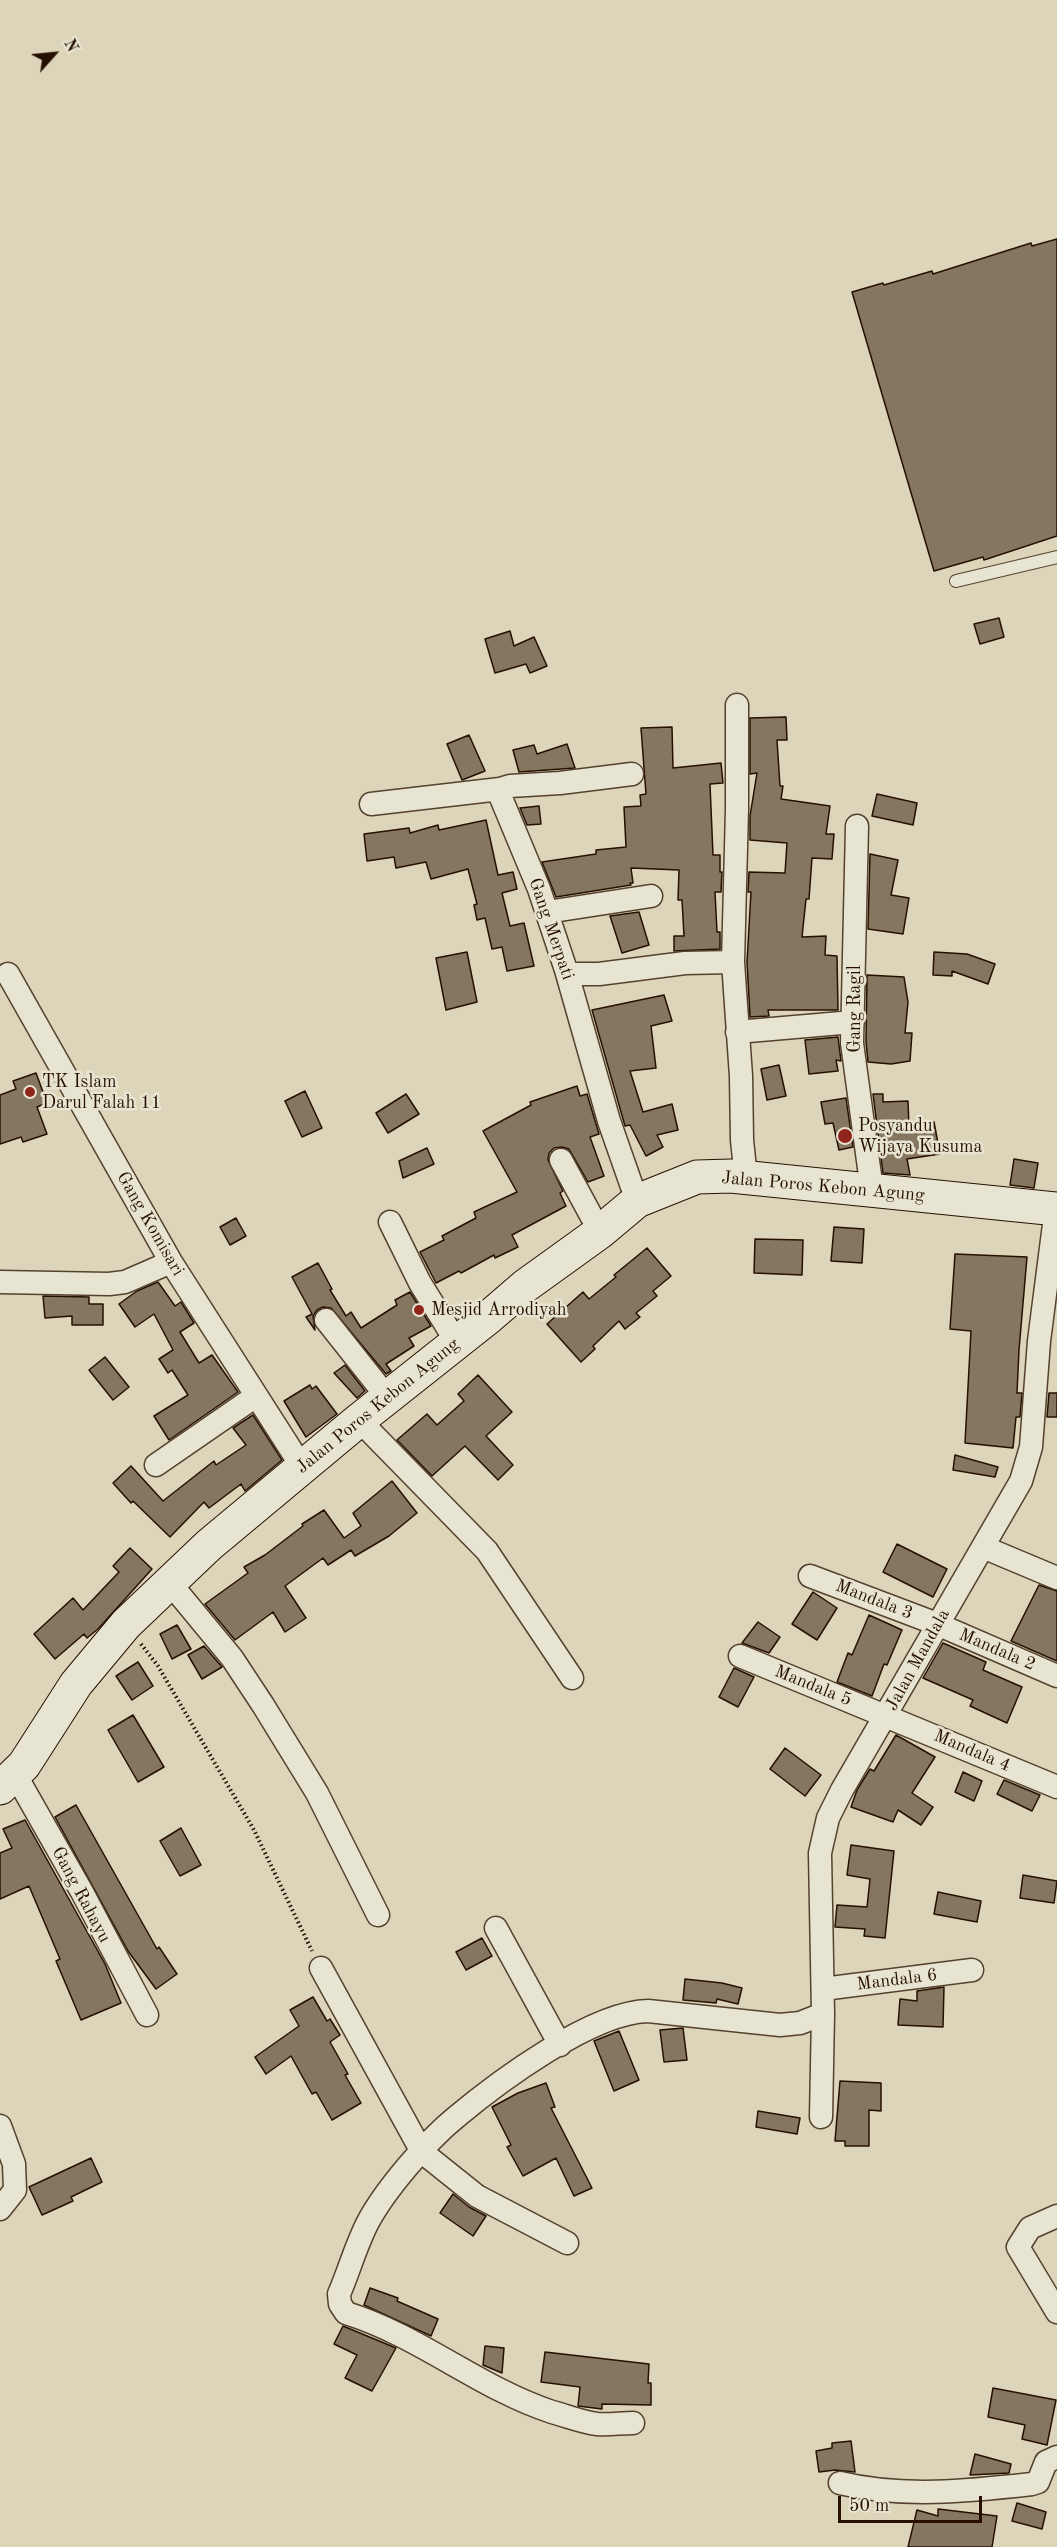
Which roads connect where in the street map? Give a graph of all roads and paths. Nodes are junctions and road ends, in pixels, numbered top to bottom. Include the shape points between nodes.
1 (1057, 557) edge
2 (956, 581) dead end
3 (736, 705) dead end
4 (633, 774) dead end
5 (500, 789) junction
6 (371, 804) dead end
7 (857, 826) dead end
8 (651, 896) dead end
9 (547, 912) junction
10 (733, 962) junction
11 (8, 974) dead end
12 (568, 974) junction
13 (853, 1022) junction
14 (737, 1032) junction
15 (561, 1160) dead end
16 (746, 1178) junction
17 (872, 1190) junction
18 (637, 1201) junction
19 (1056, 1209) edge
20 (390, 1222) dead end
21 (600, 1233) junction
22 (171, 1262) junction
23 (0, 1282) edge
24 (326, 1320) dead end
25 (1048, 1340) edge
26 (457, 1343) junction
27 (256, 1396) junction
28 (387, 1398) junction
29 (359, 1420) junction
30 (156, 1466) dead end
31 (302, 1467) junction
32 (983, 1548) junction
33 (810, 1576) dead end
34 (1057, 1578) edge
35 (170, 1583) junction
36 (126, 1624) junction
37 (937, 1624) junction
38 (740, 1656) dead end
39 (1057, 1676) edge
40 (572, 1678) dead end
41 (886, 1716) junction
42 (7, 1781) edge
43 (1057, 1787) edge
44 (378, 1915) dead end
45 (496, 1928) dead end
46 (321, 1968) joint
47 (972, 1970) dead end
48 (823, 1989) junction
49 (823, 2014) junction
50 (147, 2016) dead end
51 (560, 2045) junction
52 (821, 2117) dead end
53 (0, 2126) edge
54 (422, 2152) junction
55 (0, 2210) edge
56 (1057, 2216) edge
57 (567, 2243) dead end
58 (1057, 2312) edge
59 (633, 2423) dead end
60 (1057, 2457) edge
61 (840, 2483) dead end

1 - 2 lane
3 - 10 street
4 - 5 street
5 - 6 street
5 - 9 street, Gang Merpati via 499,797
7 - 13 street, Gang Ragil
8 - 9 street
9 - 12 street, Gang Merpati
10 - 12 street
10 - 14 street
11 - 22 street, Gang Komisari
12 - 18 street, Gang Merpati via 609,1121
13 - 14 street
13 - 17 street, Gang Ragil via 852,1043
14 - 16 street
15 - 21 street
16 - 17 main road, Jalan Poros Kebon Agung
16 - 18 main road, Jalan Poros Kebon Agung via 698,1178
17 - 19 main road, Jalan Poros Kebon Agung
18 - 21 main road, Jalan Poros Kebon Agung
19 - 25 street, Jalan Mandala
20 - 26 street via 420,1283
21 - 26 main road, Jalan Poros Kebon Agung via 525,1286
22 - 23 street via 125,1282 109,1284
22 - 27 street, Gang Komisari
24 - 28 street
25 - 32 street, Jalan Mandala via 1028,1463
26 - 28 main road, Jalan Poros Kebon Agung
27 - 30 street
27 - 31 street, Gang Komisari
28 - 29 main road, Jalan Poros Kebon Agung
29 - 31 main road, Jalan Poros Kebon Agung
29 - 40 street via 487,1551
31 - 35 main road, Jalan Poros Kebon Agung
32 - 34 street
32 - 37 street, Jalan Mandala
33 - 37 street, Mandala 3
35 - 36 main road, Jalan Poros Kebon Agung
35 - 44 street via 232,1658 263,1705 317,1793
36 - 42 main road, Jalan Poros Kebon Agung via 76,1684 24,1765
36 - 46 path via 158,1666 254,1830
37 - 39 street, Mandala 2
37 - 41 street, Jalan Mandala
38 - 41 street, Mandala 5
41 - 43 street, Mandala 4
41 - 48 street, Jalan Mandala via 828,1818 820,1853
42 - 50 street, Gang Rahayu via 82,1892
45 - 51 street
46 - 54 street
47 - 48 street, Mandala 6
48 - 49 street, Jalan Mandala
49 - 51 street via 800,2023 780,2025 634,2011
49 - 52 street, Jalan Mandala
51 - 54 street via 454,2119
53 - 55 street via 14,2164 15,2190
54 - 57 street via 477,2196
54 - 59 street via 368,2222 339,2294 346,2313 416,2342 525,2403 597,2424
56 - 58 street via 1030,2228 1018,2247
60 - 61 street via 1046,2462 1038,2482 1032,2484 912,2491 872,2490

